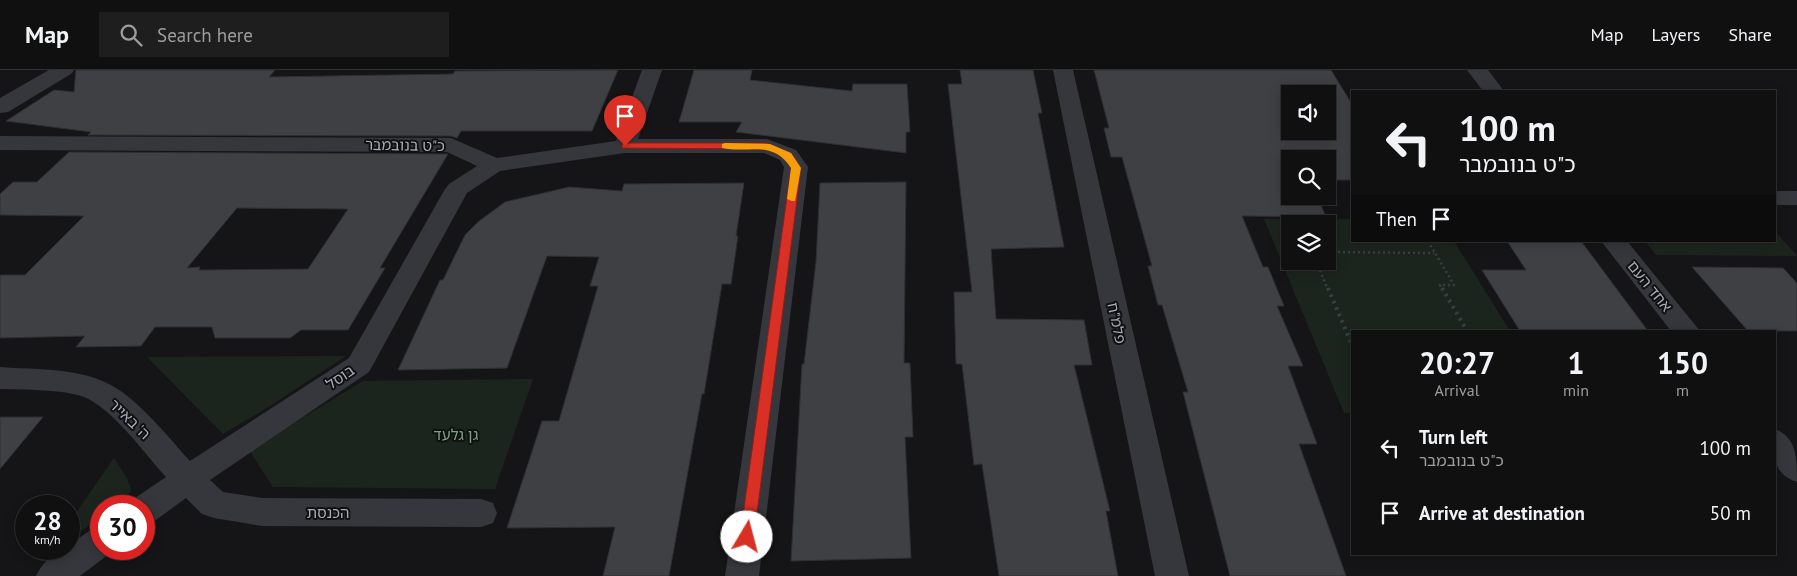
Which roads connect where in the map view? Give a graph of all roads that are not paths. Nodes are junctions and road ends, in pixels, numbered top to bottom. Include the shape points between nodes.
1 (64, 70) edge
2 (652, 70) edge
3 (1063, 70) edge
4 (1477, 70) edge
5 (1493, 90) edge
6 (0, 108) edge
7 (0, 143) edge
8 (625, 146) junction
9 (494, 165) junction
10 (1776, 198) edge
11 (1797, 198) edge
12 (1614, 242) edge
13 (1685, 330) edge
14 (0, 378) edge
15 (186, 479) junction
16 (155, 502) edge
17 (481, 513) dead end
18 (90, 549) edge
19 (54, 576) edge
20 (742, 576) edge
21 (1172, 576) edge

1 - 6 street
2 - 8 street
3 - 21 street, פלמ"ח
4 - 5 street
7 - 9 street, כ"ט בנובמבר via 451,146
8 - 9 street
8 - 20 street via 767,146 788,155 796,168
9 - 15 street, בוסל via 458,189 359,365
10 - 11 street
12 - 13 street, אחד העם
14 - 15 street, ה' באייר via 70,383 91,388 120,406
15 - 16 street, בוסל
15 - 17 street, הכנסת via 214,504 262,512
18 - 19 street

